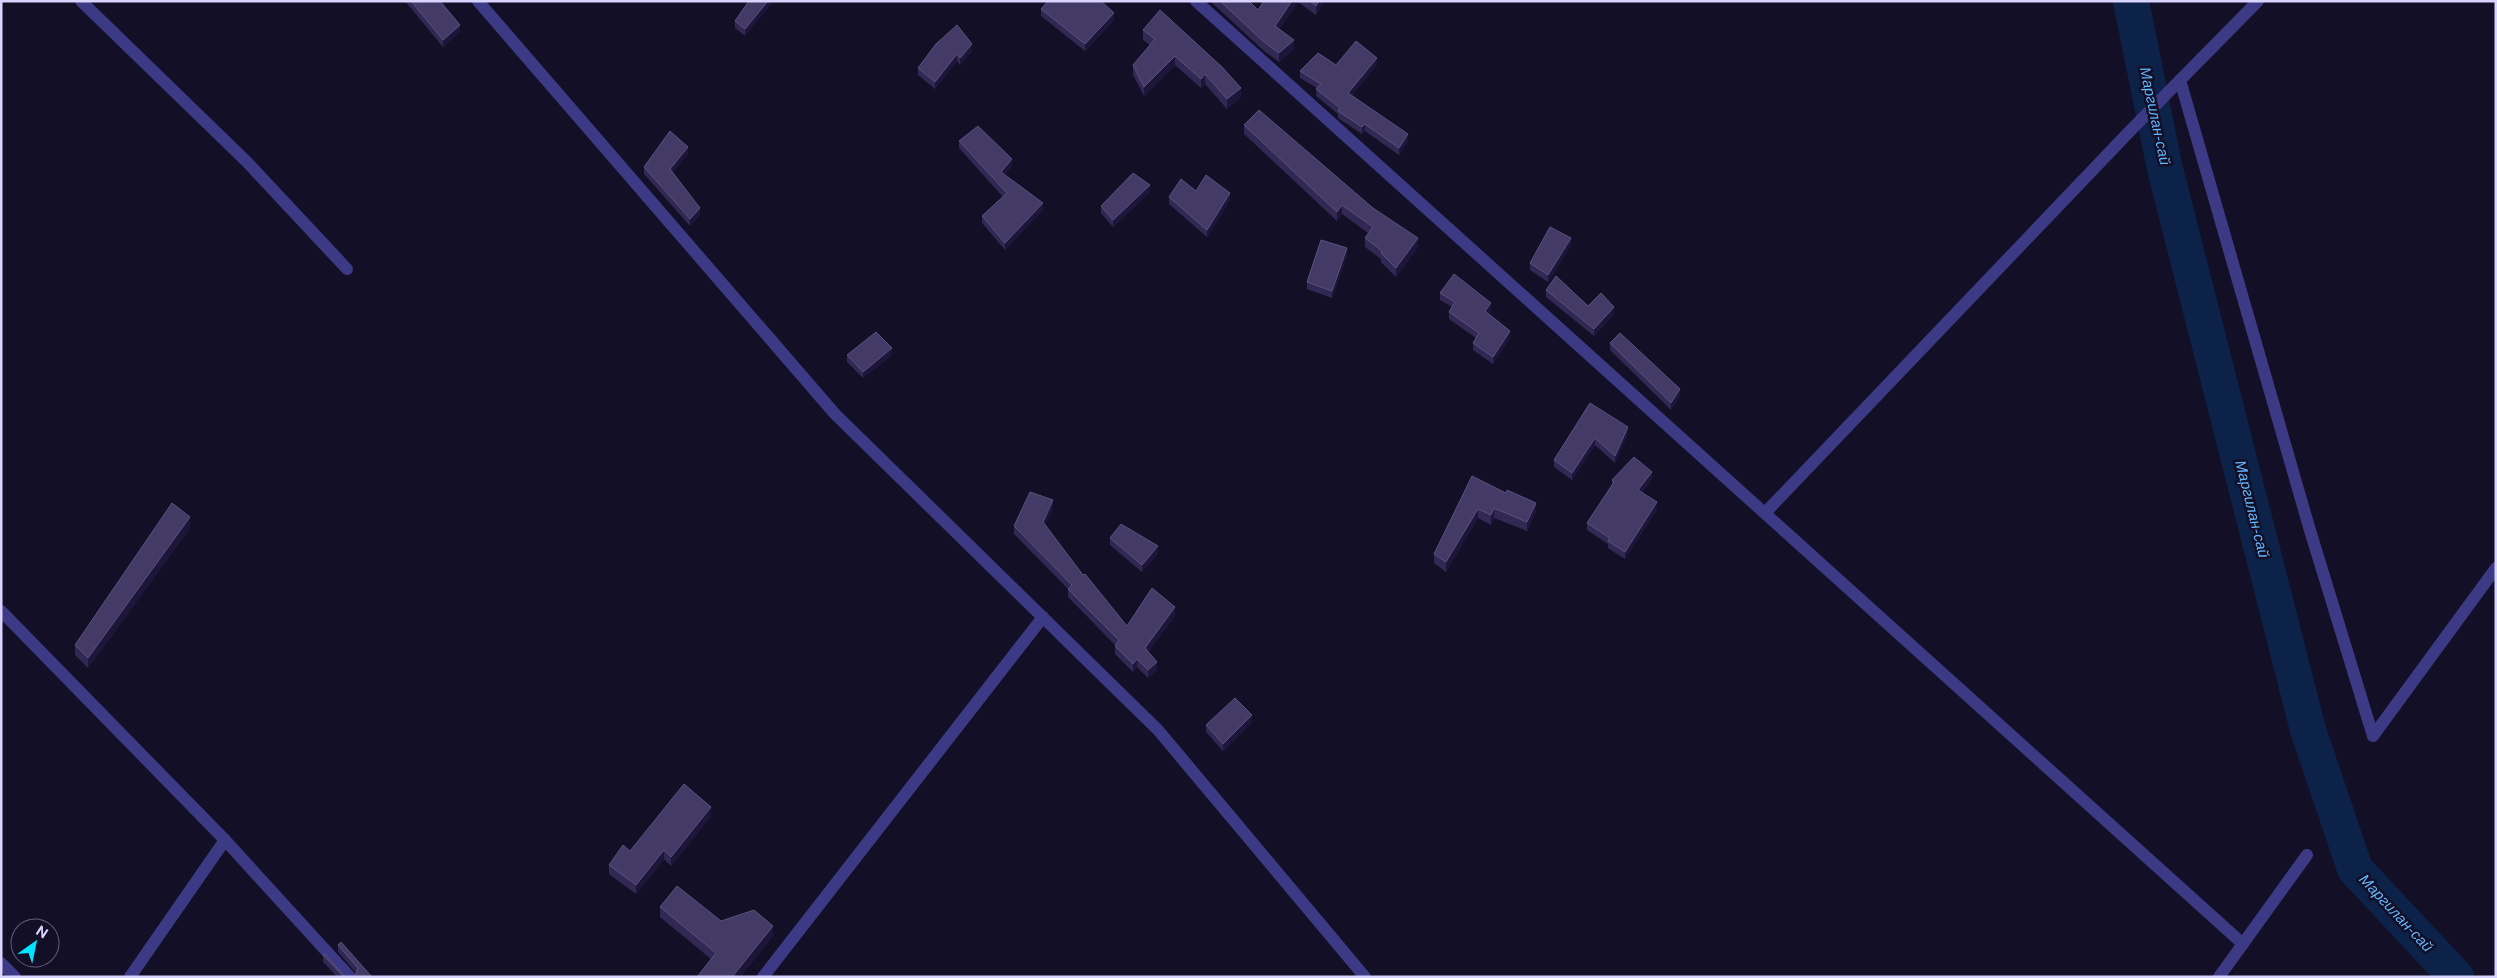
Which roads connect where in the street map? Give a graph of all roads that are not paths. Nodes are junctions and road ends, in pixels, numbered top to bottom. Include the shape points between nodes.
1 (81, 1) edge
2 (478, 1) edge
3 (1196, 1) edge
4 (2258, 1) edge
5 (2180, 80) junction
6 (347, 269) dead end
7 (1765, 513) junction
8 (2496, 568) edge
9 (1, 612) edge
10 (1043, 617) junction
11 (225, 840) junction
12 (2307, 855) dead end
13 (2243, 944) junction
14 (1, 963) edge
15 (14, 977) edge
16 (130, 977) edge
17 (350, 977) edge
18 (763, 977) edge
19 (1364, 977) edge
20 (2219, 977) edge

1 - 6 street via 247,162
2 - 10 street via 836,414
3 - 7 street
4 - 5 street
5 - 7 street
5 - 8 street via 2373,736
7 - 13 street
9 - 11 street
10 - 18 street
10 - 19 street via 1158,730
11 - 16 street
11 - 17 street
12 - 13 street
13 - 20 street
14 - 15 street

